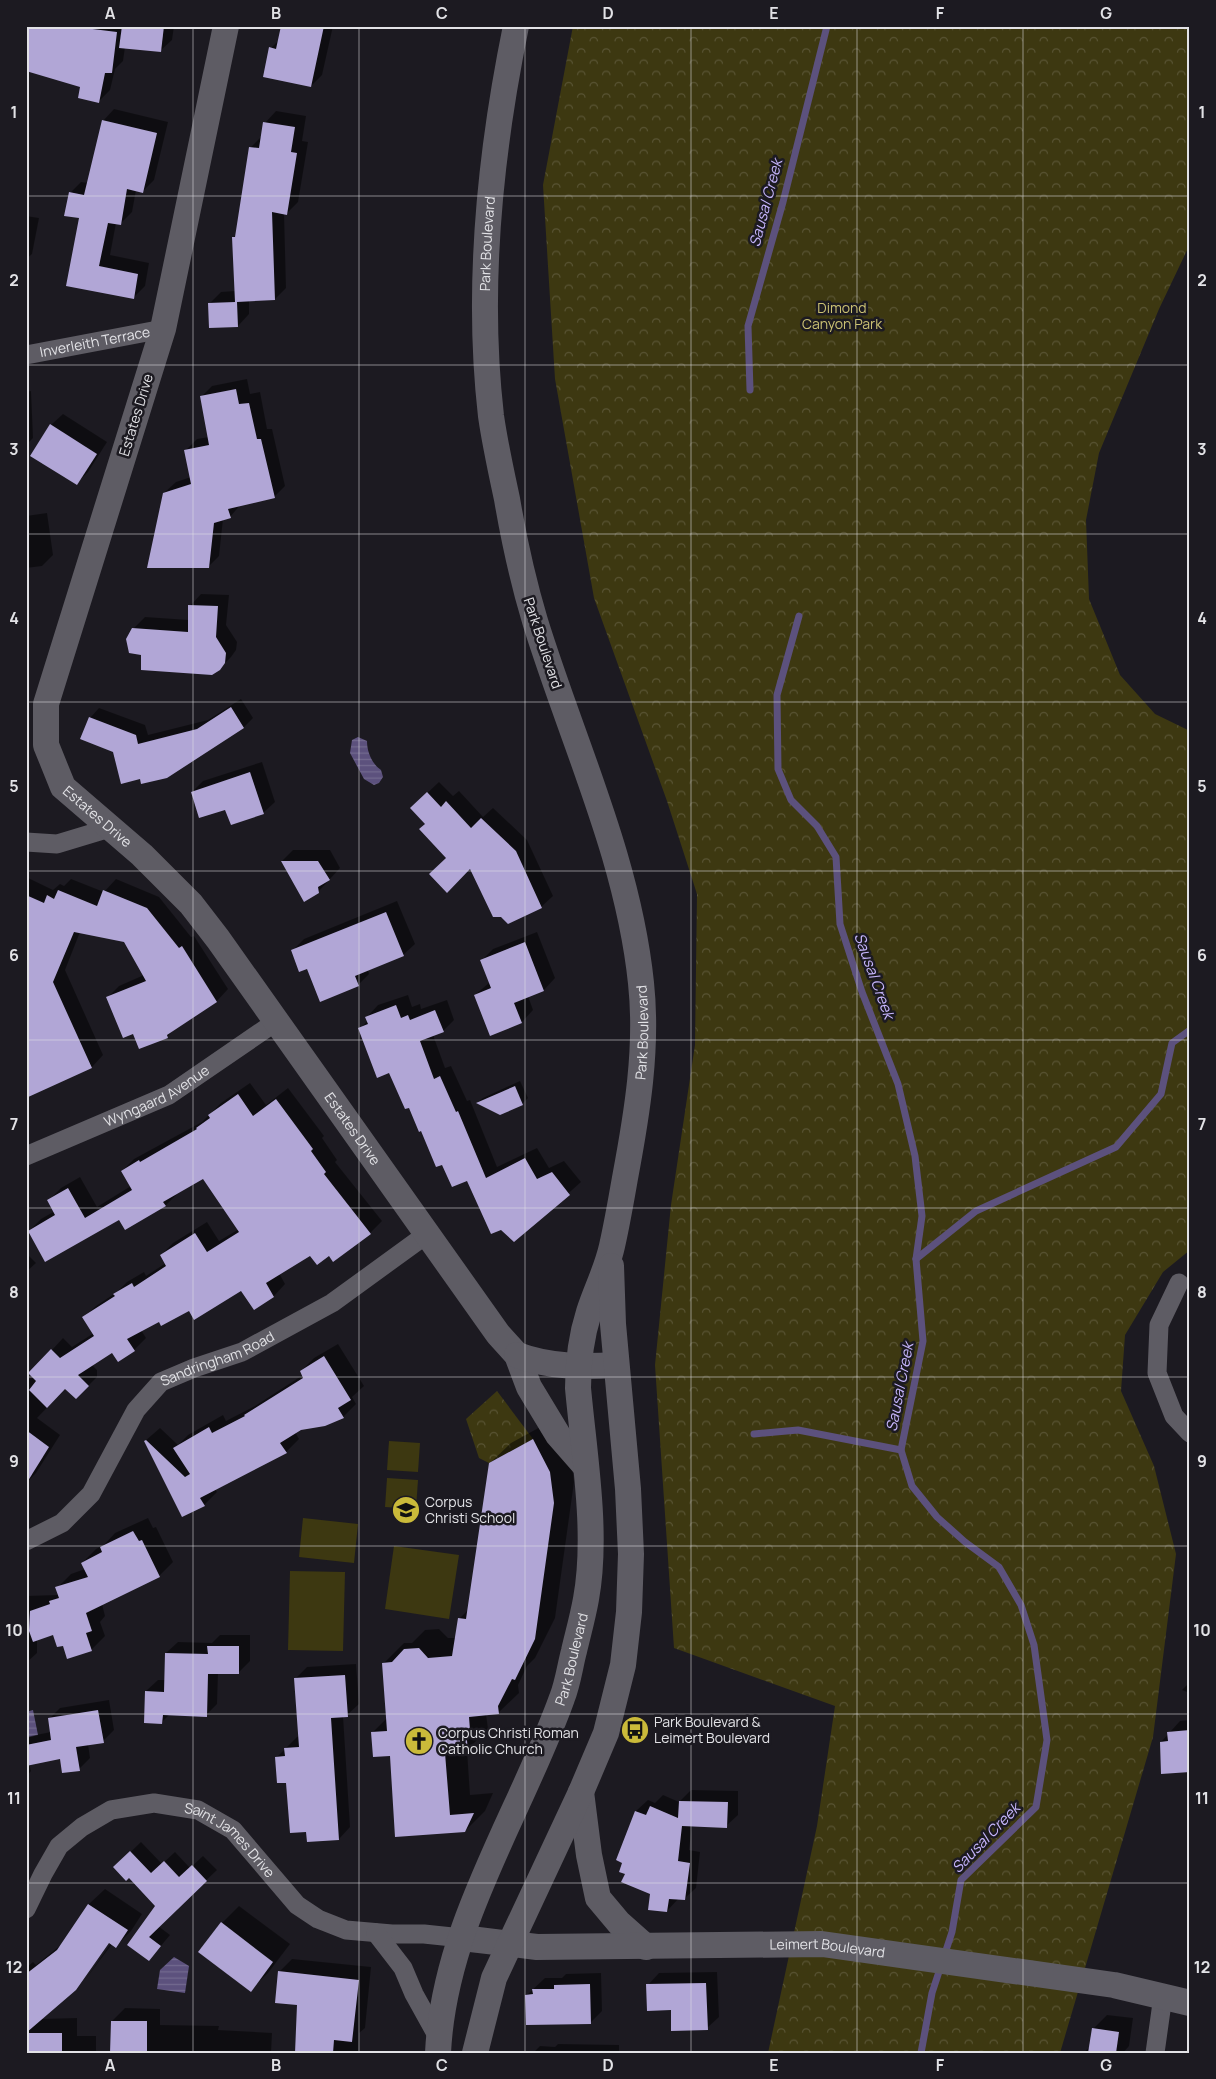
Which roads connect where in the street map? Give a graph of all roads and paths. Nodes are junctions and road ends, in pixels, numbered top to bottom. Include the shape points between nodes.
1 (226, 26) edge
2 (516, 26) edge
3 (163, 329) junction
4 (26, 354) edge
5 (110, 828) junction
6 (26, 842) edge
7 (276, 1020) junction
8 (26, 1156) edge
9 (427, 1234) junction
10 (611, 1250) junction
11 (1179, 1283) dead end
12 (517, 1355) junction
13 (616, 1364) junction
14 (578, 1367) junction
15 (1190, 1433) edge
16 (586, 1467) junction
17 (26, 1541) edge
18 (581, 1792) junction
19 (26, 1909) edge
20 (376, 1933) junction
21 (462, 1938) junction
22 (511, 1944) junction
23 (646, 1946) junction
24 (1163, 1996) junction
25 (1190, 2003) edge
26 (438, 2046) edge
27 (475, 2053) edge
28 (1155, 2053) edge

1 - 3 main road, Estates Drive
2 - 10 main road, Park Boulevard via 501,112 489,214 486,318 492,417 519,567 549,666 623,881 634,933 643,1021 640,1089
3 - 4 street, Inverleith Terrace
3 - 5 main road, Estates Drive via 46,704 46,745 63,787
5 - 6 street via 57,844
5 - 7 main road, Estates Drive via 191,904
7 - 8 street, Wyngaard Avenue via 169,1095
7 - 9 main road, Estates Drive
9 - 12 main road, Estates Drive via 498,1334
9 - 17 street, Sandringham Road via 332,1303 242,1352 161,1382 136,1410 91,1494 62,1523
10 - 13 main road, Park Boulevard
10 - 14 main road, Park Boulevard via 589,1312
11 - 15 street via 1159,1325 1156,1373 1174,1416
12 - 14 main road via 529,1360
12 - 16 main road, Estates Drive via 529,1387 558,1435
13 - 14 main road
13 - 18 main road, Park Boulevard via 629,1498 629,1612 623,1665 606,1733
14 - 16 main road, Park Boulevard
16 - 21 main road, Park Boulevard via 591,1534 586,1598 563,1696 474,1900
18 - 22 main road, Park Boulevard
18 - 23 main road via 598,1898 619,1924
19 - 20 street, Saint James Drive via 59,1846 82,1826 112,1810 154,1803 198,1810 233,1830 298,1905 318,1919 346,1930
20 - 21 street, Saint James Drive
20 - 26 street via 403,1968
21 - 22 main road, Leimert Boulevard
21 - 26 main road, Park Boulevard via 450,1975
22 - 23 main road, Leimert Boulevard via 537,1947
22 - 27 main road, Park Boulevard via 494,1978
23 - 24 main road, Leimert Boulevard via 822,1944 1114,1985
24 - 25 main road, Leimert Boulevard
24 - 28 street

